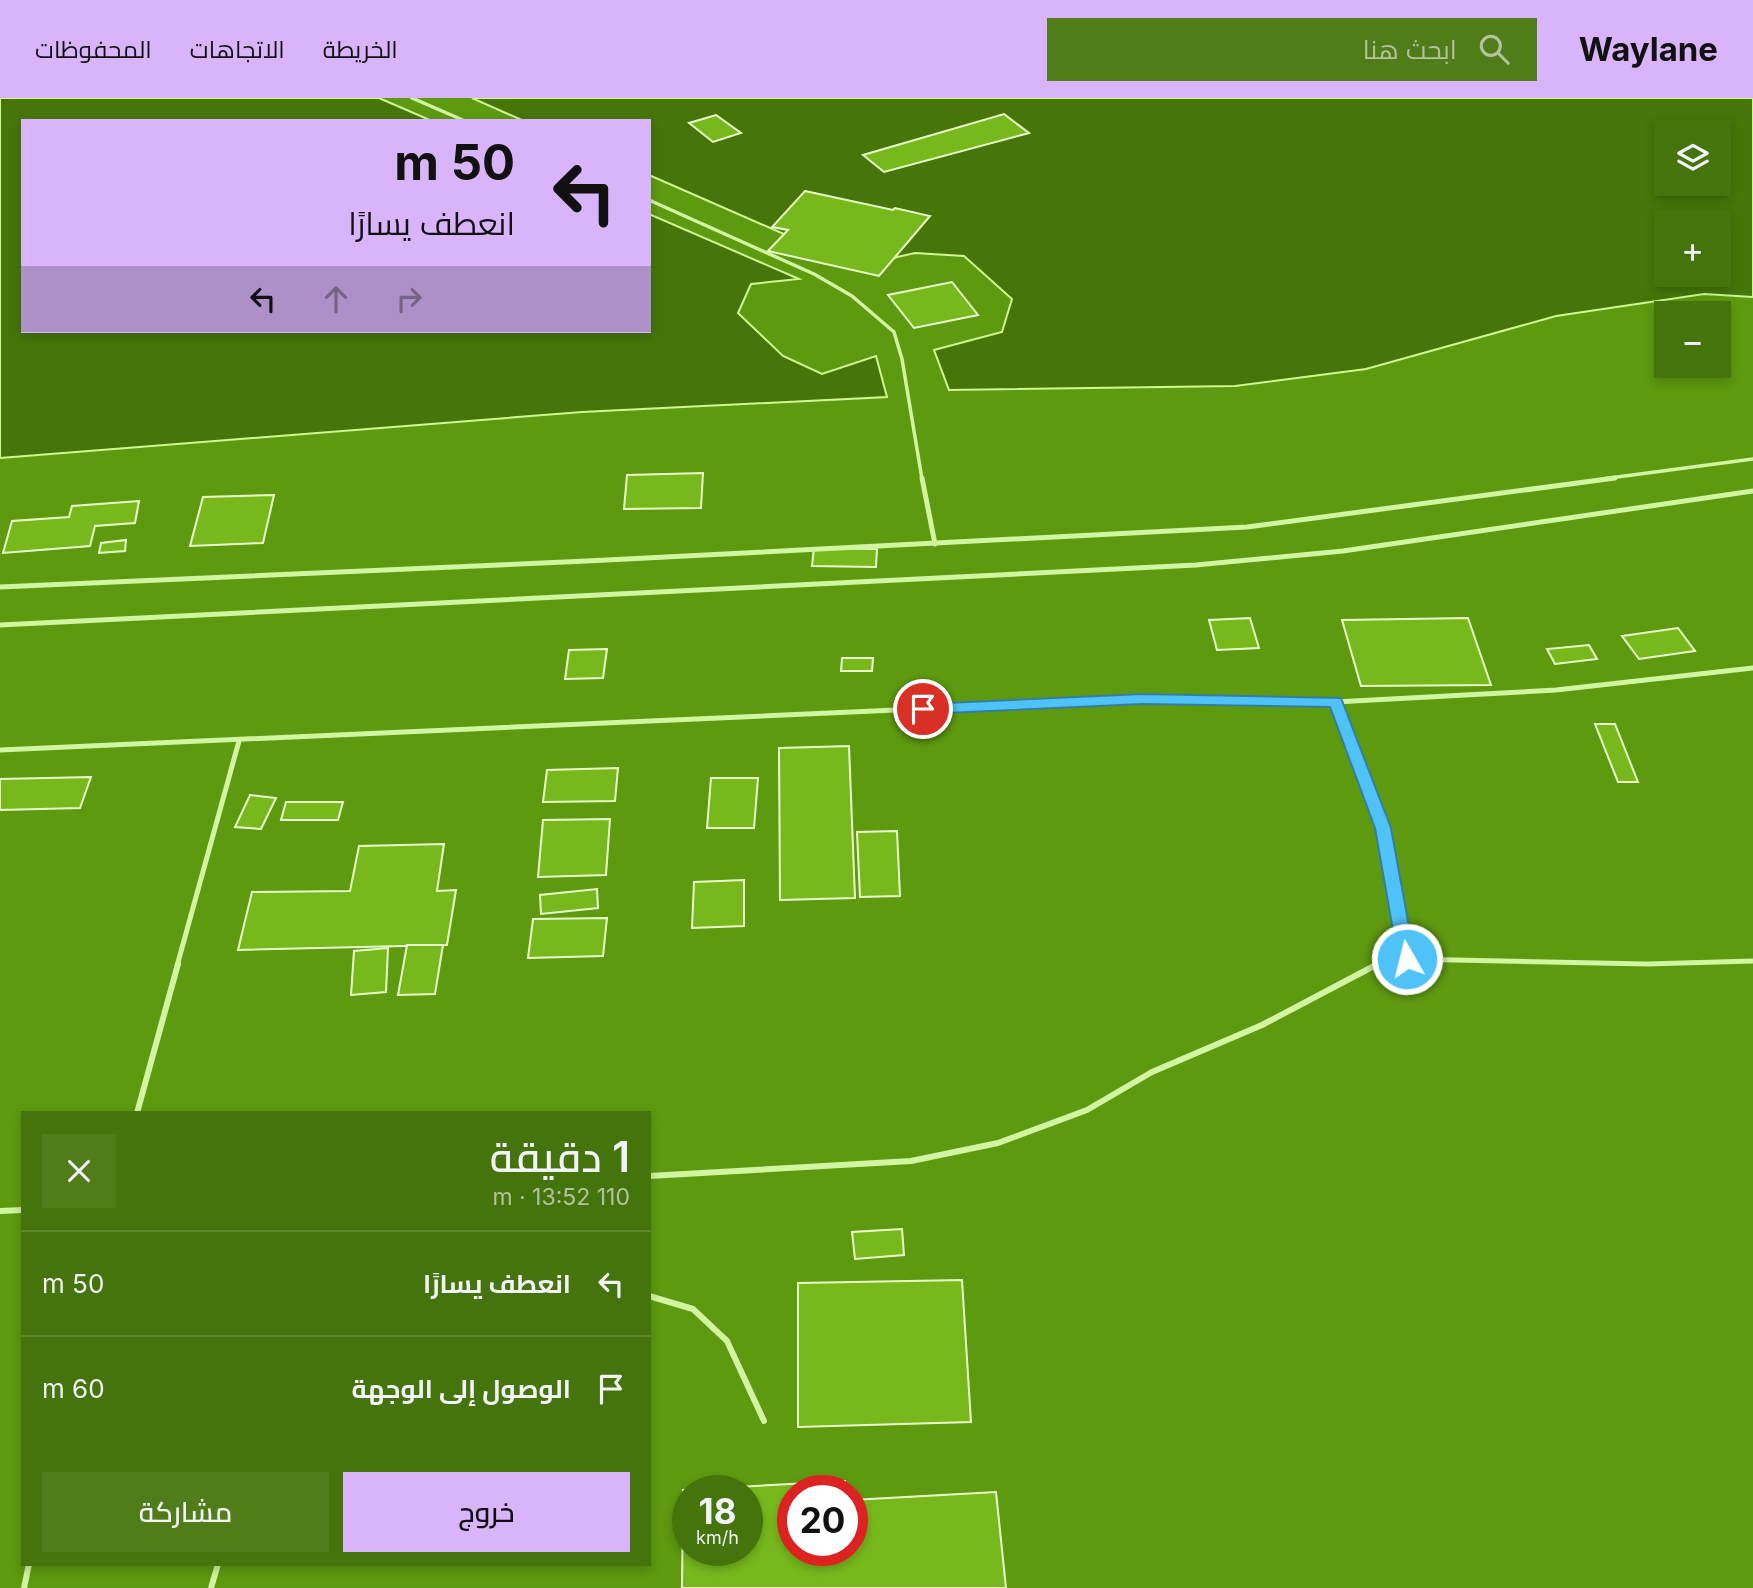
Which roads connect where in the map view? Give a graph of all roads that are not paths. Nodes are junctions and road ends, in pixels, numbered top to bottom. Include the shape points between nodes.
1 (412, 98) edge
2 (460, 119) edge
3 (651, 201) edge
4 (1753, 460) edge
5 (1753, 491) edge
6 (934, 544) junction
7 (0, 587) edge
8 (0, 625) edge
9 (1753, 668) edge
10 (1335, 702) junction
11 (239, 741) junction
12 (0, 750) edge
13 (1407, 959) junction
14 (1753, 961) edge
15 (138, 1111) edge
16 (651, 1175) edge
17 (0, 1210) edge
18 (21, 1210) edge
19 (651, 1297) edge
20 (764, 1421) dead end
21 (29, 1566) edge
22 (217, 1566) edge
23 (24, 1588) edge
24 (211, 1588) edge

1 - 2 lane
3 - 6 lane via 814,274 852,296 894,332
4 - 6 lane via 1247,527
5 - 8 lane via 1343,551 1196,565
6 - 7 lane
9 - 10 lane via 1556,690
10 - 11 lane via 1142,699
10 - 13 lane via 1383,828
11 - 12 lane
11 - 15 lane
13 - 14 lane via 1647,964
13 - 16 lane via 1374,966 1262,1025 1152,1072 1087,1110 998,1143 911,1161
17 - 18 lane
19 - 20 lane via 693,1309 727,1341
21 - 23 lane
22 - 24 lane

